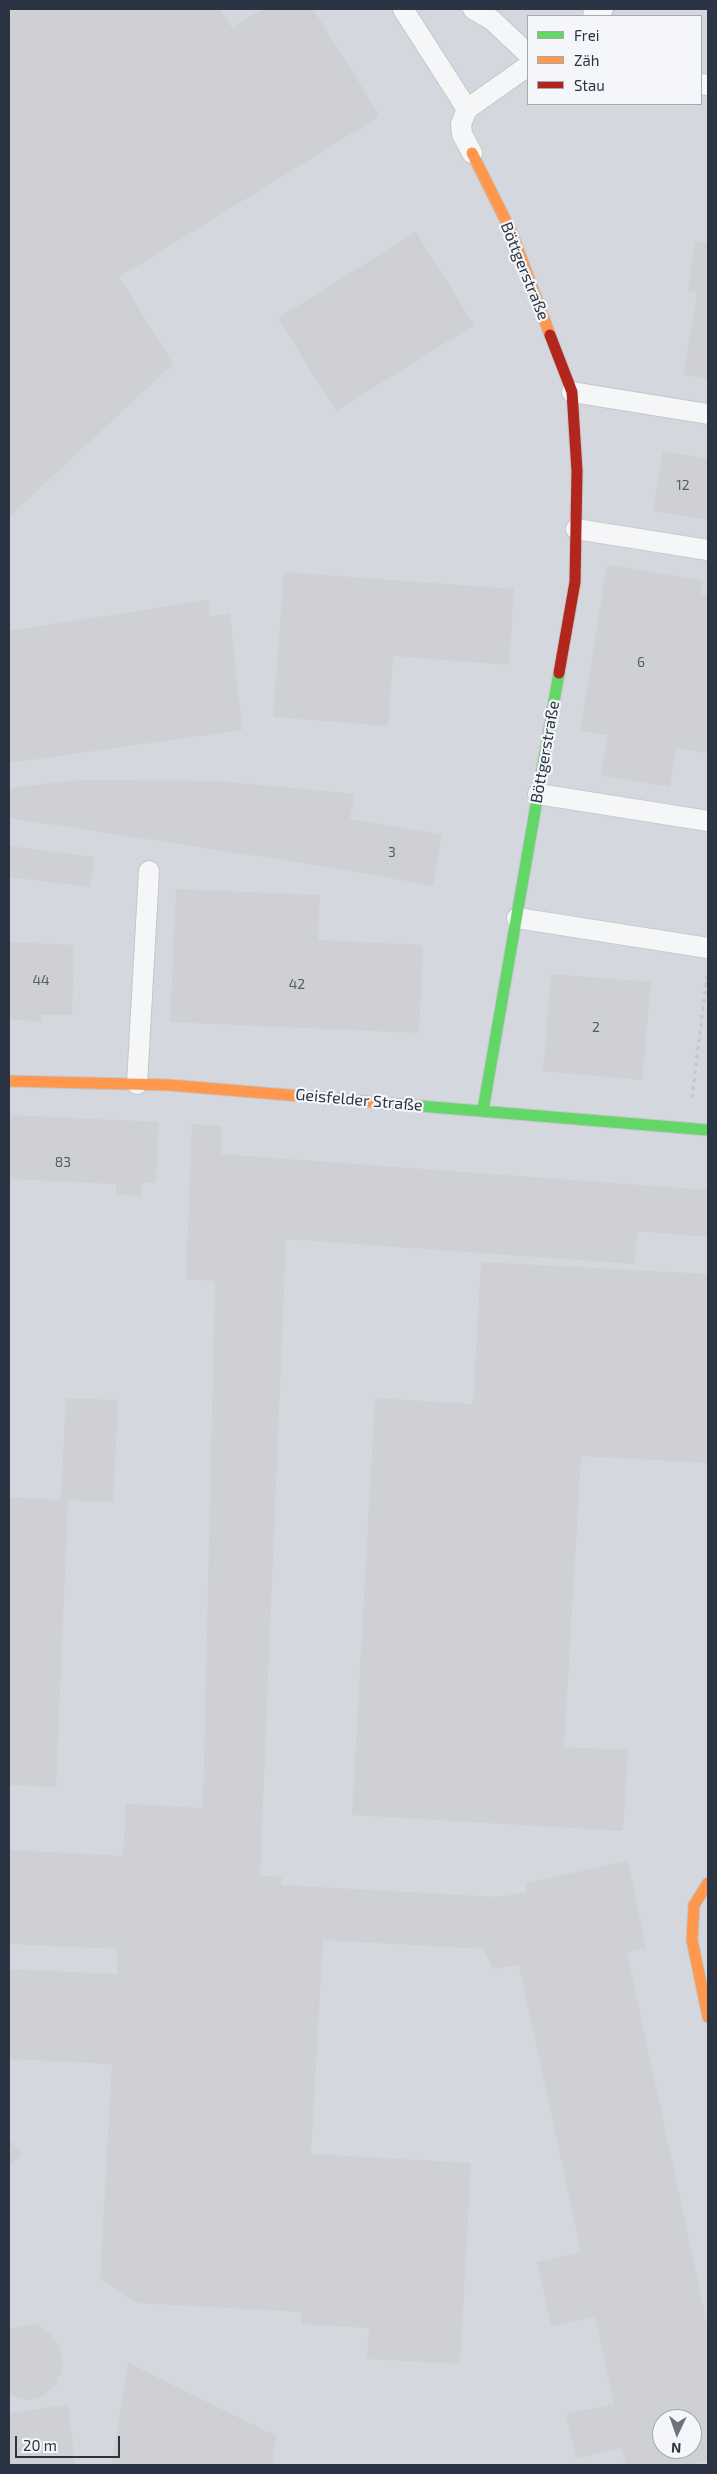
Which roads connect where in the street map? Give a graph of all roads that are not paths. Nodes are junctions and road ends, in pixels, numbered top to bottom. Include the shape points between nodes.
1 (472, 9) edge
2 (410, 11) edge
3 (527, 53) edge
4 (527, 67) edge
5 (467, 109) junction
6 (472, 153) joint
7 (572, 392) junction
8 (708, 414) edge
9 (576, 529) junction
10 (708, 550) edge
11 (538, 794) junction
12 (708, 821) edge
13 (149, 871) dead end
14 (517, 918) junction
15 (708, 948) edge
16 (9, 1081) edge
17 (137, 1084) junction
18 (484, 1110) junction
19 (708, 1130) edge
20 (708, 1883) edge
21 (708, 2018) edge

1 - 3 lane via 492,20
2 - 5 lane
4 - 5 lane
5 - 6 lane via 461,124 462,134
6 - 7 street, Böttgerstraße via 511,231
7 - 8 lane
7 - 9 street, Böttgerstraße via 577,471
9 - 10 lane
9 - 11 street, Böttgerstraße via 575,582
11 - 12 lane
11 - 14 street, Böttgerstraße
13 - 17 lane
14 - 15 lane
14 - 18 street, Böttgerstraße
16 - 17 street, Geisfelder Straße
17 - 18 street, Geisfelder Straße
18 - 19 street, Geisfelder Straße
20 - 21 street via 694,1905 692,1940

